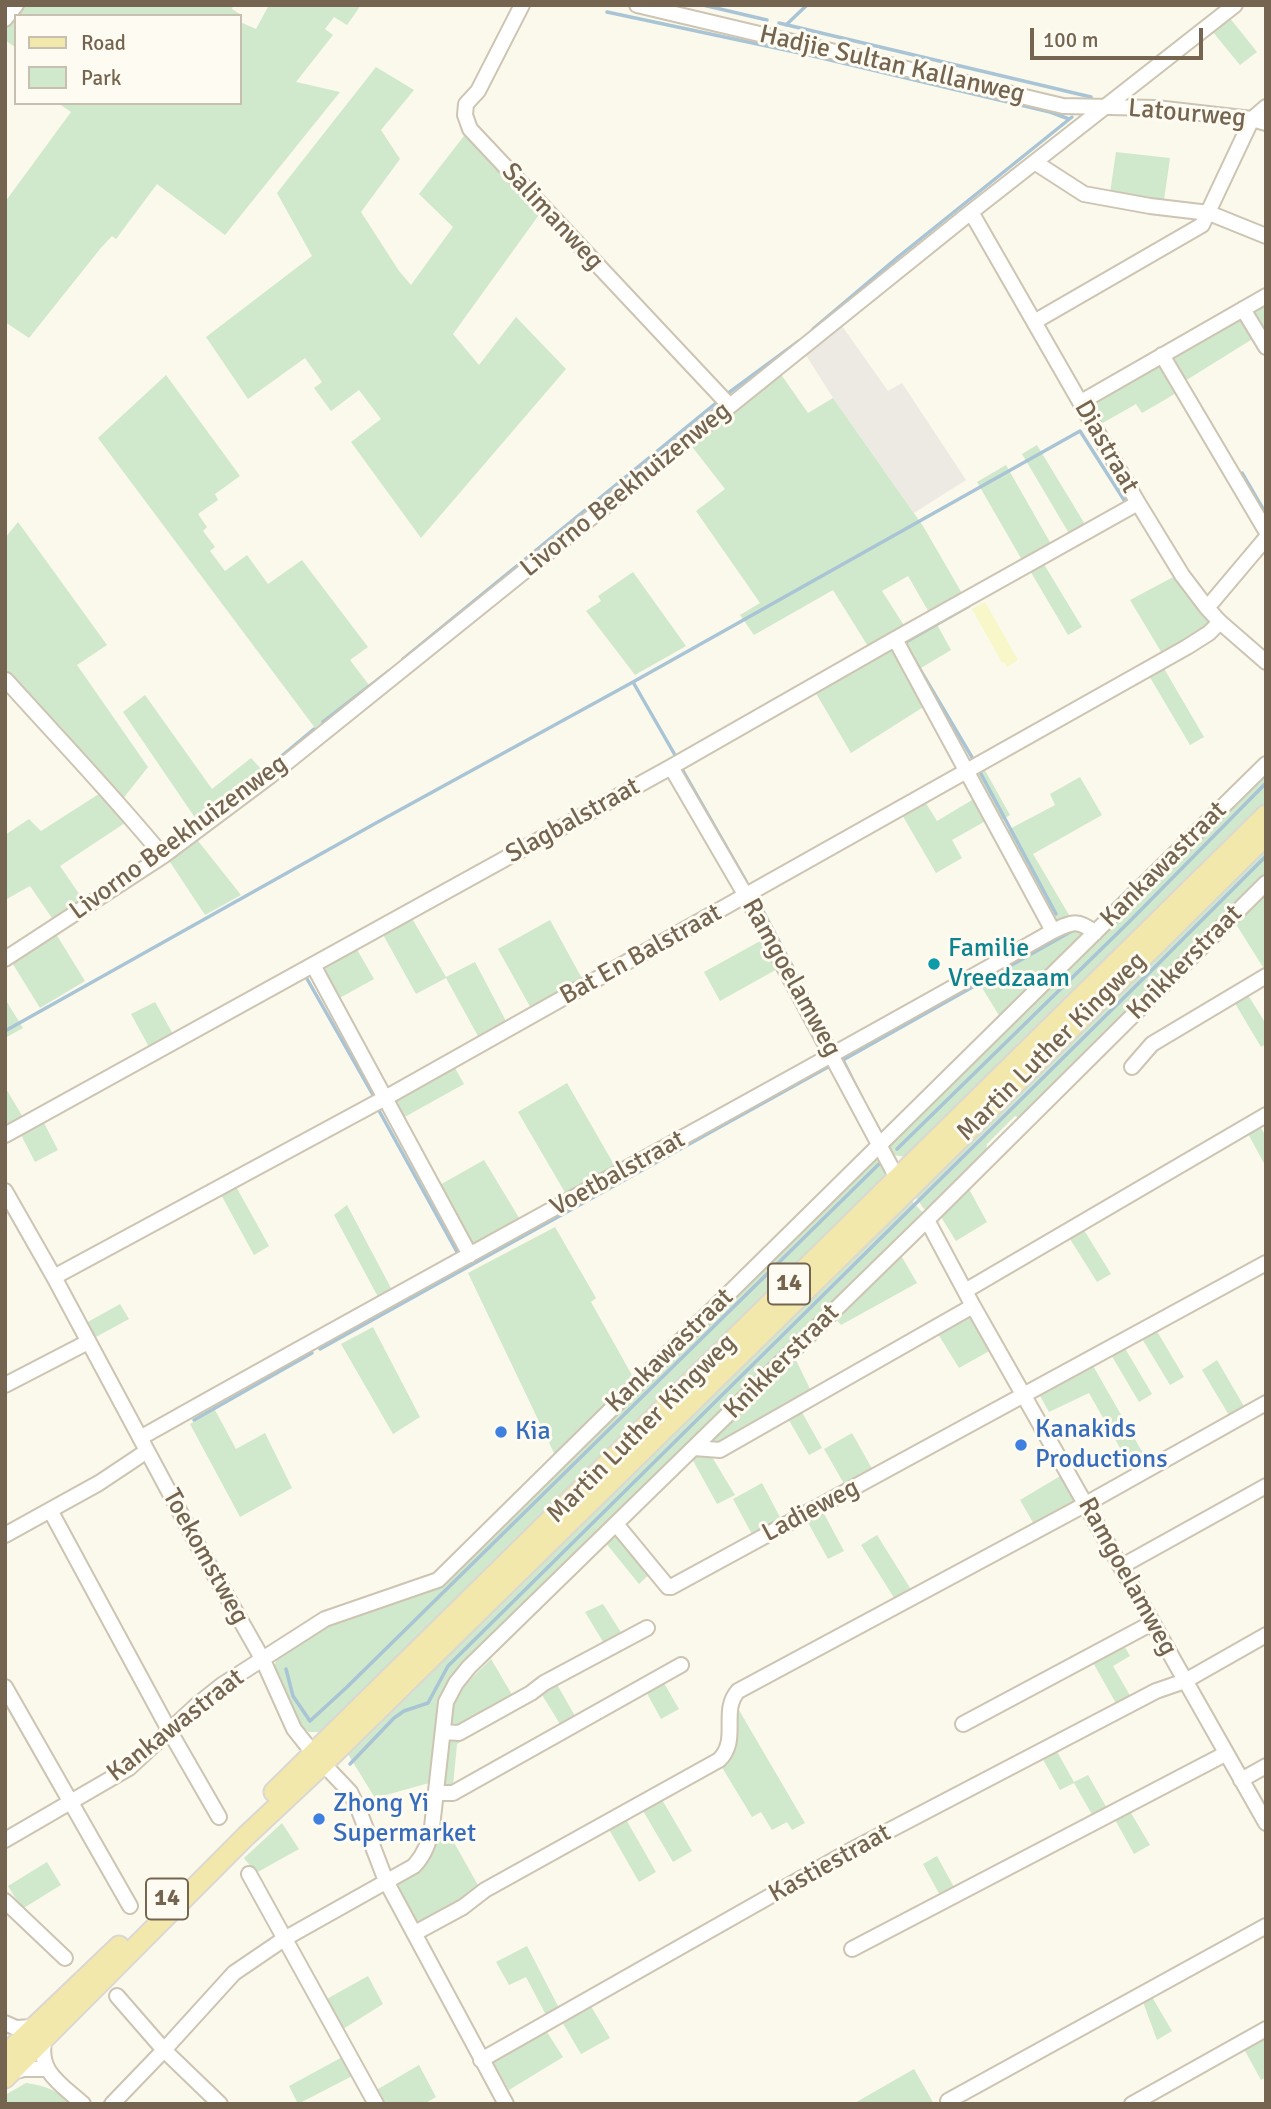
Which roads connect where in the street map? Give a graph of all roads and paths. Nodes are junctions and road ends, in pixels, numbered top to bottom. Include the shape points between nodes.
1 (16, 5) edge
2 (522, 5) edge
3 (638, 5) edge
4 (1235, 5) edge
5 (5, 19) edge
6 (1107, 107) junction
7 (1266, 107) edge
8 (1259, 121) edge
9 (1036, 163) junction
10 (971, 212) junction
11 (1209, 213) junction
12 (1266, 236) edge
13 (1266, 296) edge
14 (1243, 309) junction
15 (1034, 322) junction
16 (1266, 348) edge
17 (1162, 355) junction
18 (1081, 402) junction
19 (730, 406) junction
20 (1138, 503) junction
21 (1266, 531) edge
22 (1266, 538) edge
23 (1207, 608) junction
24 (1220, 622) junction
25 (895, 639) junction
26 (1266, 662) edge
27 (6, 680) edge
28 (1266, 764) edge
29 (671, 767) junction
30 (966, 771) junction
31 (1266, 815) edge
32 (1266, 835) edge
33 (163, 856) junction
34 (1266, 883) edge
35 (746, 896) junction
36 (1053, 931) junction
37 (1095, 933) junction
38 (5, 959) edge
39 (313, 965) junction
40 (1266, 976) edge
41 (833, 1055) junction
42 (1132, 1067) dead end
43 (387, 1097) junction
44 (1266, 1115) edge
45 (5, 1135) edge
46 (880, 1143) junction
47 (903, 1183) junction
48 (5, 1191) edge
49 (927, 1220) junction
50 (470, 1255) junction
51 (1266, 1263) edge
52 (54, 1277) junction
53 (965, 1291) junction
54 (973, 1306) junction
55 (88, 1342) junction
56 (5, 1385) edge
57 (1025, 1395) junction
58 (1266, 1403) edge
59 (143, 1444) junction
60 (694, 1448) junction
61 (1266, 1486) edge
62 (1086, 1504) junction
63 (50, 1510) junction
64 (616, 1524) junction
65 (5, 1535) edge
66 (1122, 1566) junction
67 (1152, 1623) junction
68 (647, 1628) dead end
69 (1266, 1635) edge
70 (263, 1660) junction
71 (681, 1665) dead end
72 (1185, 1681) junction
73 (5, 1687) edge
74 (963, 1724) dead end
75 (169, 1730) junction
76 (444, 1732) junction
77 (1225, 1754) junction
78 (318, 1758) junction
79 (1266, 1766) edge
80 (1241, 1780) junction
81 (436, 1793) junction
82 (70, 1802) junction
83 (219, 1816) dead end
84 (1266, 1823) edge
85 (5, 1840) edge
86 (249, 1874) dead end
87 (386, 1881) junction
88 (5, 1901) edge
89 (130, 1906) dead end
90 (1266, 1926) edge
91 (415, 1933) junction
92 (285, 1940) junction
93 (852, 1949) dead end
94 (65, 1958) dead end
95 (117, 1996) dead end
96 (5, 2024) edge
97 (1266, 2029) edge
98 (39, 2033) junction
99 (164, 2050) junction
100 (14, 2060) edge
101 (481, 2060) junction
102 (46, 2069) junction
103 (948, 2101) dead end
104 (83, 2104) edge
105 (112, 2104) edge
106 (220, 2104) edge
107 (376, 2104) edge
108 (506, 2104) edge
109 (1132, 2104) edge

1 - 5 street
2 - 19 street, Salimanweg via 478,91 466,104 467,122
3 - 6 street, Hadjie Sultan Kallanweg via 1063,106
4 - 6 street, Livorno Beekhuizenweg
6 - 8 street, Latourweg
6 - 9 street, Livorno Beekhuizenweg
7 - 8 street
8 - 11 street
9 - 10 street, Livorno Beekhuizenweg
9 - 11 street via 1084,194
10 - 15 street, Diastraat
10 - 19 street, Livorno Beekhuizenweg
11 - 12 street
11 - 15 street via 1200,227
13 - 14 street
14 - 16 street
14 - 17 street
15 - 18 street, Diastraat
17 - 18 street
17 - 21 street
18 - 20 street, Diastraat
19 - 33 street, Livorno Beekhuizenweg via 270,776
20 - 23 street, Diastraat
20 - 25 street, Slagbalstraat
22 - 23 street
23 - 24 street, Diastraat
24 - 26 street, Diastraat
24 - 30 street, Bat En Balstraat via 1187,648
25 - 29 street, Slagbalstraat
25 - 30 street
27 - 33 street
28 - 37 street, Kankawastraat
29 - 35 street, Ramgoelamweg
29 - 39 street, Slagbalstraat
30 - 35 street, Bat En Balstraat
30 - 36 street
31 - 47 main road, Martin Luther Kingweg / 14
32 - 47 main road, Martin Luther Kingweg / 14
33 - 38 street, Livorno Beekhuizenweg
34 - 49 street, Knikkerstraat
35 - 41 street, Ramgoelamweg
35 - 43 street, Bat En Balstraat
36 - 37 street, Voetbalstraat via 1076,922
36 - 41 street, Voetbalstraat
37 - 46 street, Kankawastraat
39 - 43 street
39 - 45 street, Slagbalstraat
40 - 42 street via 1152,1044
41 - 46 street, Ramgoelamweg
41 - 50 street, Voetbalstraat
43 - 50 street
43 - 52 street, Bat En Balstraat
44 - 53 street
46 - 47 street, Ramgoelamweg
46 - 70 street, Kankawastraat via 438,1580 325,1619
47 - 78 main road, Martin Luther Kingweg / 14
48 - 52 street, Toekomstweg
49 - 53 street, Ramgoelamweg
49 - 60 street, Knikkerstraat
50 - 59 street, Voetbalstraat via 310,1342
51 - 57 street
52 - 55 street, Toekomstweg
53 - 54 street, Ramgoelamweg
54 - 57 street, Ramgoelamweg
54 - 60 street via 720,1450
55 - 56 street
55 - 59 street, Toekomstweg
57 - 62 street, Ramgoelamweg
57 - 64 street, Ladieweg via 670,1587
58 - 62 street
59 - 63 street, Voetbalstraat via 99,1483
59 - 70 street, Toekomstweg
60 - 64 street, Knikkerstraat
61 - 66 street
62 - 66 street, Ramgoelamweg
62 - 91 street via 738,1691 731,1702 728,1749 712,1765
63 - 65 street, Voetbalstraat
63 - 75 street
64 - 76 street, Knikkerstraat via 469,1667 446,1702
66 - 67 street, Ramgoelamweg
67 - 72 street, Ramgoelamweg
67 - 74 street
68 - 76 street via 459,1733
69 - 72 street, Kastiestraat
70 - 75 street, Kankawastraat via 222,1685
70 - 78 street, Toekomstweg via 294,1729
71 - 81 street via 453,1793
72 - 77 street, Ramgoelamweg
72 - 101 street, Kastiestraat via 1156,1691 846,1853
73 - 82 street
75 - 82 street, Kankawastraat via 129,1768
75 - 83 street
76 - 81 street, Knikkerstraat
77 - 80 street, Ramgoelamweg
77 - 93 street
78 - 87 street, Toekomstweg via 350,1792
78 - 98 main road, Martin Luther Kingweg / 14 via 237,1846
79 - 80 street
80 - 84 street, Ramgoelamweg
81 - 87 street, Knikkerstraat via 430,1839 421,1858
82 - 85 street, Kankawastraat
82 - 89 street
86 - 92 street
87 - 91 street, Toekomstweg
87 - 92 street, Knikkerstraat
88 - 94 street
90 - 103 street
91 - 101 street, Toekomstweg
92 - 99 street, Knikkerstraat via 234,1973
92 - 107 street
95 - 99 street
96 - 98 street
97 - 109 street
98 - 100 main road, Martin Luther Kingweg / 14
98 - 102 street
99 - 105 street, Knikkerstraat
99 - 106 street
100 - 102 street via 24,2068
101 - 108 street, Toekomstweg
102 - 104 street

